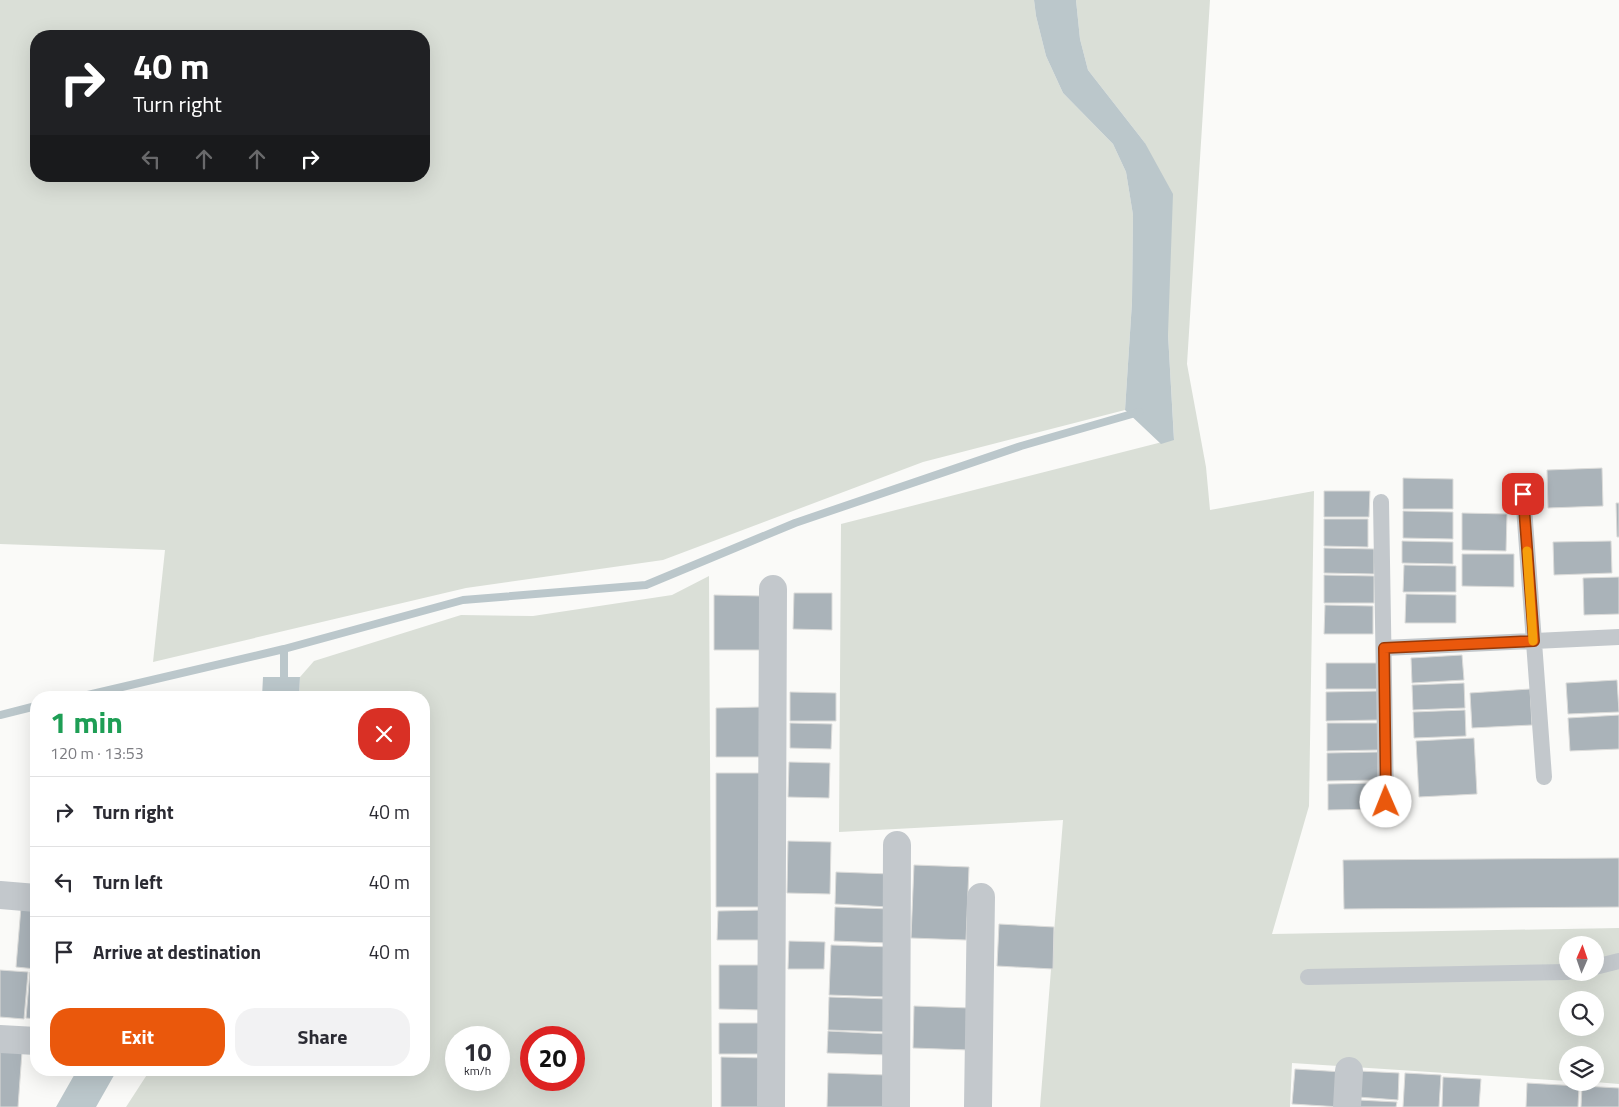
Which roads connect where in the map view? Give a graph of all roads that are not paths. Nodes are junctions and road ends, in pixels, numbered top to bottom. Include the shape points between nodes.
1 (1523, 494) dead end
2 (1381, 502) dead end
3 (774, 589) dead end
4 (1619, 637) edge
5 (1534, 641) junction
6 (1384, 648) junction
7 (1544, 777) dead end
8 (1386, 802) dead end
9 (897, 846) dead end
10 (0, 895) edge
11 (981, 897) dead end
12 (30, 898) edge
13 (1619, 961) edge
14 (1604, 965) edge
15 (1559, 972) edge
16 (1308, 977) dead end
17 (0, 1038) edge
18 (30, 1040) edge
19 (1349, 1071) dead end
20 (771, 1107) edge
21 (896, 1107) edge
22 (978, 1107) edge
23 (1347, 1107) edge

1 - 5 lane
2 - 6 lane
3 - 20 street
4 - 5 lane
5 - 6 lane
5 - 7 lane
6 - 8 lane
9 - 21 street
10 - 12 street
11 - 22 street
13 - 14 lane
15 - 16 lane
17 - 18 street
19 - 23 street

